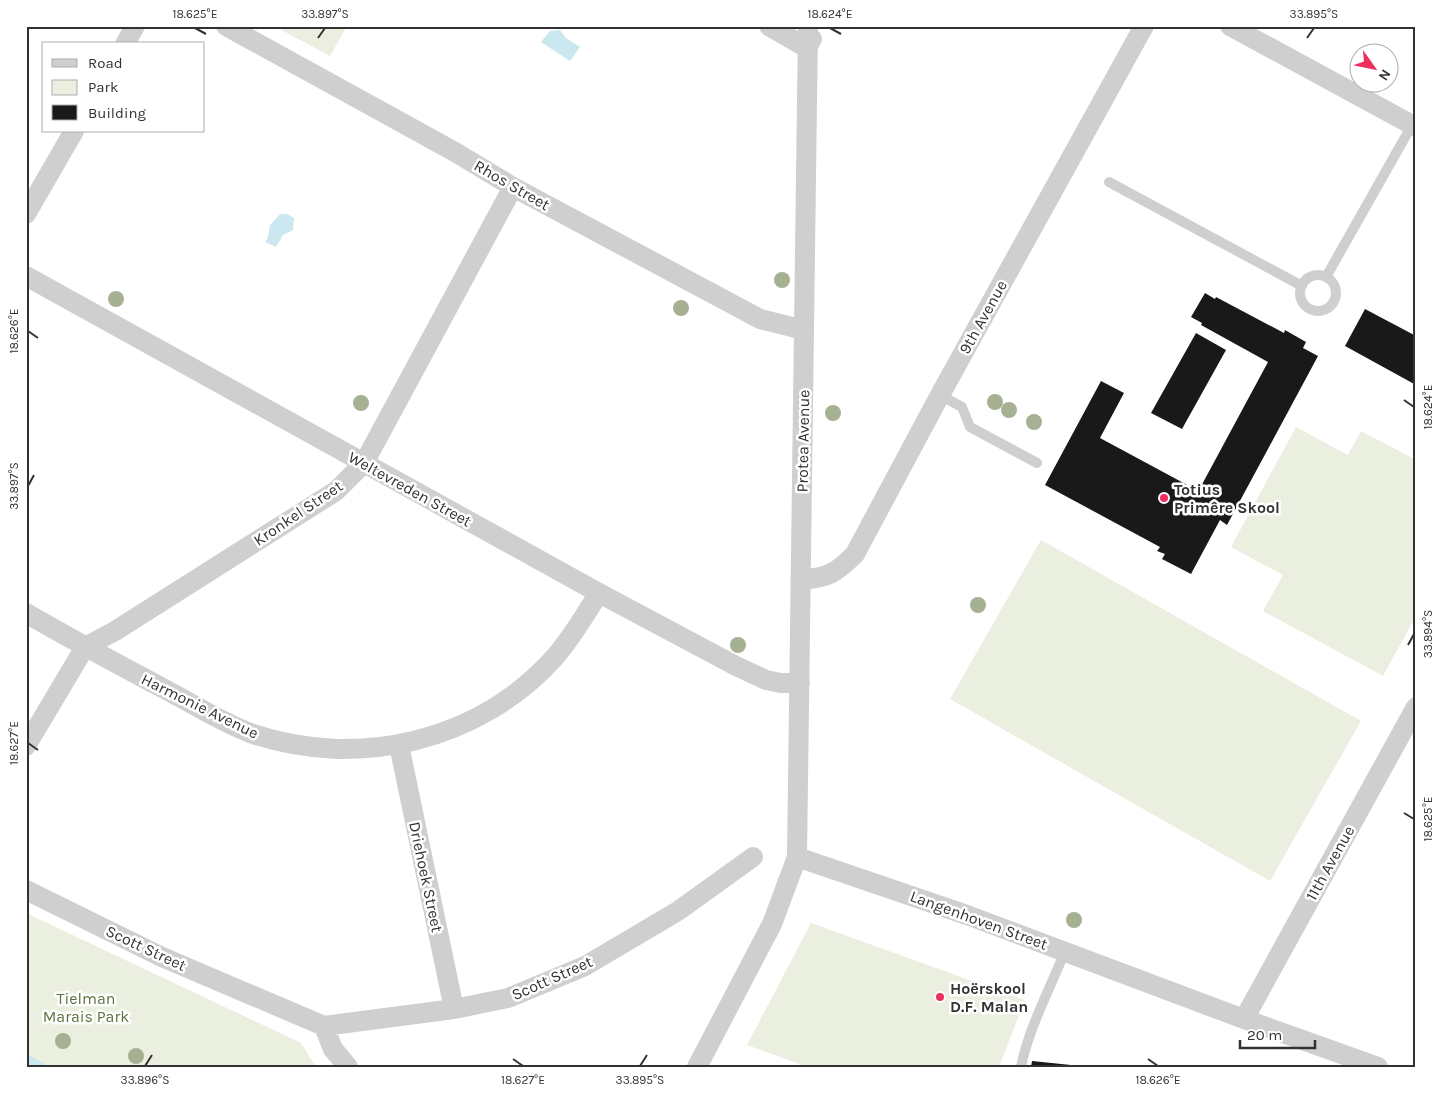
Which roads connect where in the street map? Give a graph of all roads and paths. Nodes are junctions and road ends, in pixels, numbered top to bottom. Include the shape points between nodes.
1 (135, 26) edge
2 (226, 26) edge
3 (769, 26) edge
4 (808, 26) edge
5 (819, 26) edge
6 (1144, 26) edge
7 (1230, 26) edge
8 (126, 42) edge
9 (807, 48) junction
10 (1414, 124) edge
11 (73, 132) edge
12 (1109, 182) dead end
13 (513, 187) junction
14 (26, 214) edge
15 (26, 276) edge
16 (1326, 277) junction
17 (1302, 286) junction
18 (804, 330) junction
19 (940, 395) junction
20 (1036, 462) dead end
21 (364, 463) junction
22 (801, 580) junction
23 (599, 593) junction
24 (26, 613) edge
25 (85, 647) junction
26 (800, 683) junction
27 (1416, 706) edge
28 (399, 745) junction
29 (26, 746) edge
30 (753, 857) dead end
31 (797, 857) junction
32 (26, 890) edge
33 (1066, 951) junction
34 (454, 1009) junction
35 (1244, 1019) junction
36 (324, 1026) junction
37 (1339, 1060) edge
38 (348, 1067) edge
39 (697, 1067) edge
40 (1021, 1067) edge
41 (1378, 1067) edge

1 - 8 street
2 - 13 street, Rhos Street
3 - 9 street
4 - 9 street, Protea Avenue
5 - 9 street
6 - 19 street, 9th Avenue
7 - 10 street
9 - 18 street, Protea Avenue
10 - 16 lane
11 - 14 street
12 - 17 lane
13 - 18 street, Rhos Street via 760,319
13 - 21 street, Kronkel Street
15 - 21 street, Weltevreden Street
16 - 17 lane via 1308,279
16 - 17 lane via 1336,292 1329,308 1311,310 1304,304
18 - 22 street, Protea Avenue
19 - 20 lane via 962,407 970,427
19 - 22 street, 9th Avenue via 855,554 840,569 824,578
21 - 23 street, Weltevreden Street
21 - 25 street, Kronkel Street via 336,491
22 - 26 street, Protea Avenue
23 - 26 street, Weltevreden Street via 749,673 766,680
23 - 28 street, Harmonie Avenue via 572,636 532,680 483,714 456,728
24 - 25 street, Harmonie Avenue
25 - 28 street, Harmonie Avenue via 252,733 287,743 340,750
25 - 29 street
26 - 31 street, Protea Avenue
27 - 35 street, 11th Avenue
28 - 34 street, Driehoek Street
30 - 34 street, Scott Street via 678,911 585,966 508,998
31 - 33 street, Langenhoven Street
31 - 39 street via 772,924
32 - 36 street, Scott Street via 162,957
33 - 35 street, Langenhoven Street
33 - 40 lane via 1024,1050
34 - 36 street, Scott Street
35 - 37 street, Langenhoven Street
36 - 38 street via 333,1049
37 - 41 street, Langenhoven Street

